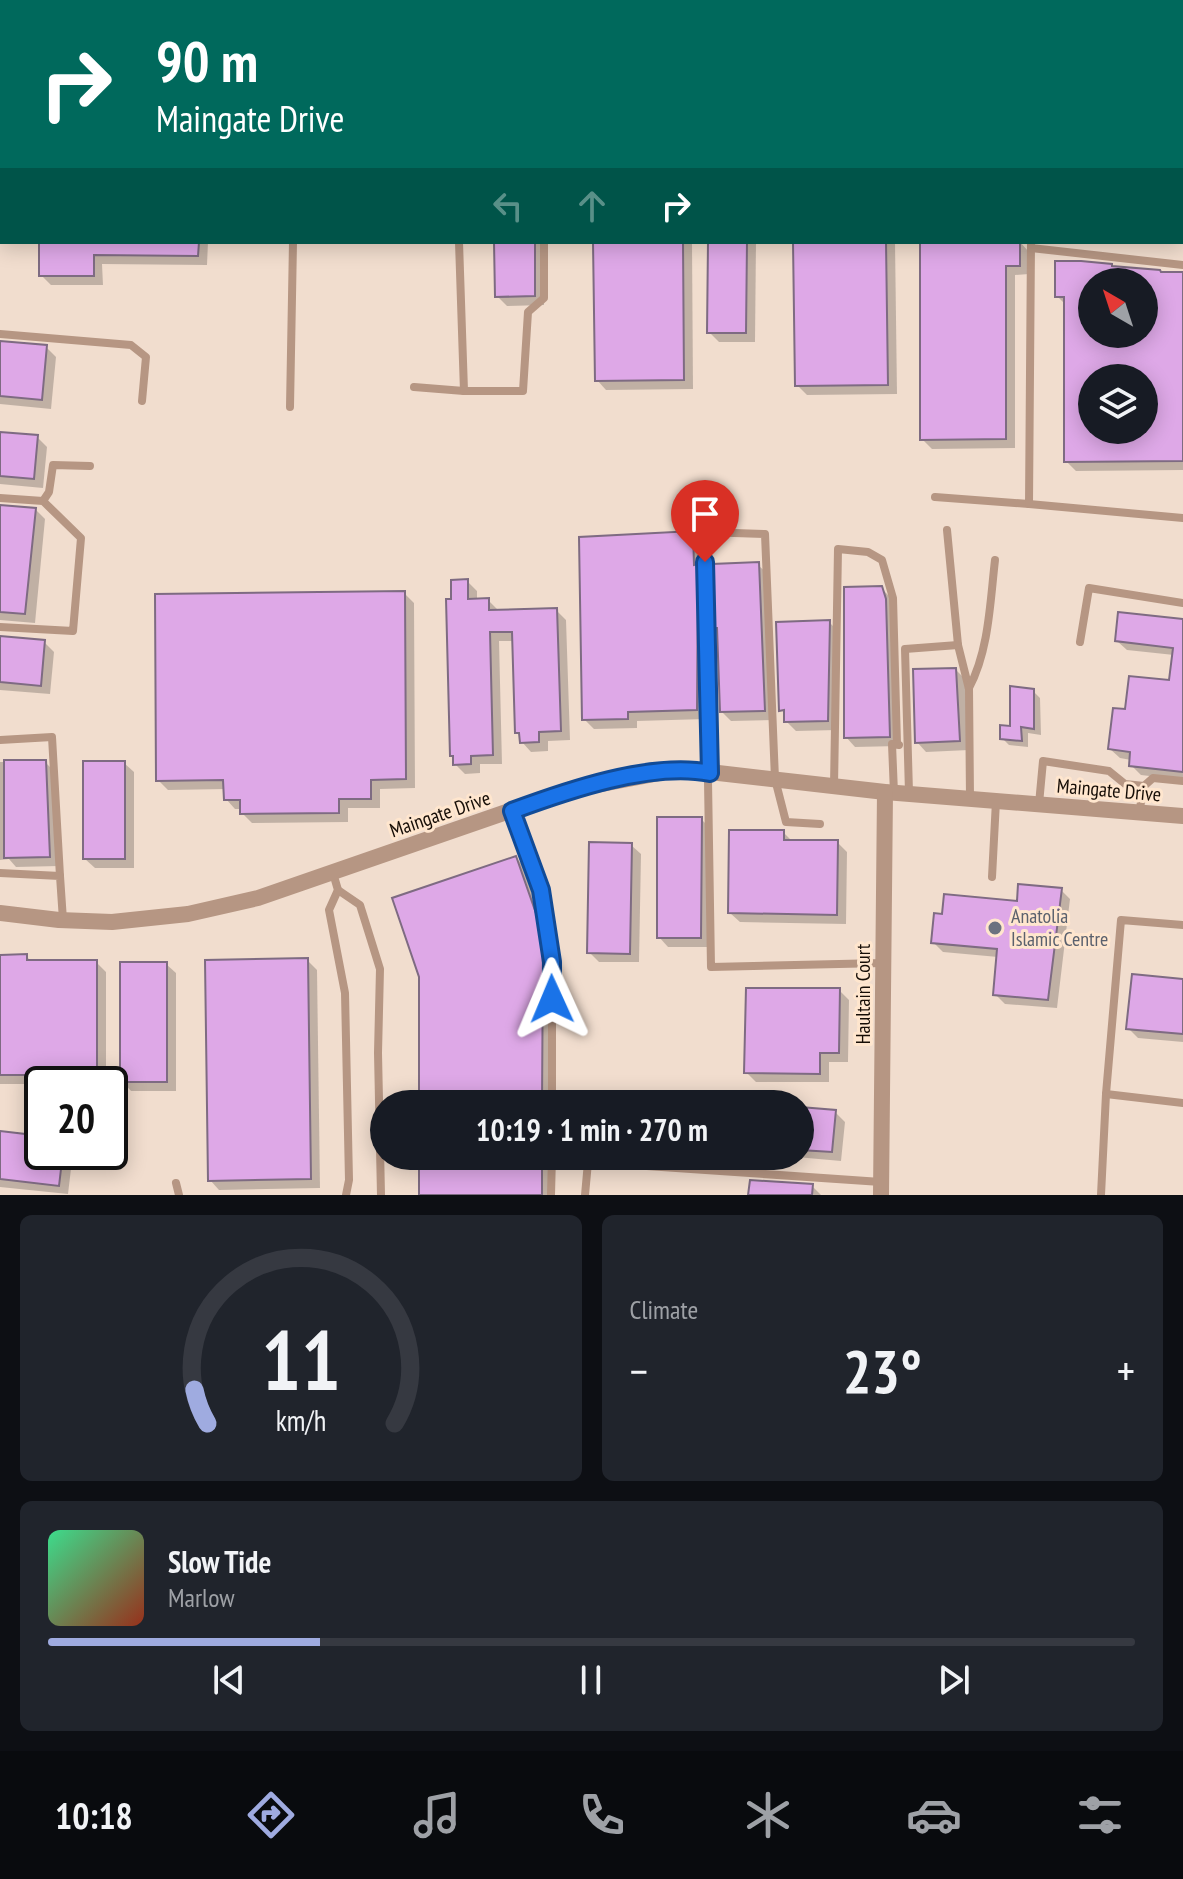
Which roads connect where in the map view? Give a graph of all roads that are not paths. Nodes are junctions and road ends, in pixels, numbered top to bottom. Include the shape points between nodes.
1 (293, 244) edge
2 (459, 244) edge
3 (544, 244) edge
4 (1031, 245) edge
5 (1183, 265) edge
6 (0, 334) edge
7 (414, 387) dead end
8 (464, 391) junction
9 (142, 401) dead end
10 (290, 407) dead end
11 (90, 466) dead end
12 (935, 497) dead end
13 (0, 498) edge
14 (43, 501) junction
15 (1029, 504) junction
16 (1183, 518) edge
17 (947, 530) dead end
18 (995, 560) dead end
19 (1183, 603) edge
20 (0, 627) edge
21 (1080, 642) dead end
22 (958, 645) junction
23 (969, 689) junction
24 (0, 740) edge
25 (897, 744) junction
26 (908, 745) junction
27 (710, 773) junction
28 (775, 779) junction
29 (1183, 781) edge
30 (834, 786) junction
31 (1144, 786) junction
32 (896, 793) junction
33 (970, 798) junction
34 (996, 801) junction
35 (1039, 805) junction
36 (512, 811) junction
37 (1139, 813) junction
38 (1183, 816) edge
39 (820, 824) dead end
40 (333, 872) junction
41 (0, 873) edge
42 (60, 876) junction
43 (992, 877) dead end
44 (338, 890) junction
45 (0, 913) edge
46 (63, 920) junction
47 (1183, 925) edge
48 (884, 963) junction
49 (552, 1090) edge
50 (1106, 1094) junction
51 (1183, 1103) edge
52 (552, 1170) edge
53 (176, 1183) dead end
54 (881, 1188) edge
55 (179, 1195) edge
56 (346, 1195) edge
57 (381, 1195) edge
58 (551, 1195) edge
59 (585, 1195) edge
60 (1101, 1195) edge

1 - 10 lane
2 - 8 lane
3 - 8 lane via 544,298 528,312 523,391
4 - 5 lane
4 - 15 lane
6 - 9 lane via 131,345 146,357
7 - 8 lane
11 - 14 lane via 53,465
12 - 15 lane
13 - 14 lane
14 - 20 lane via 81,538 73,631
15 - 16 lane
17 - 22 lane
18 - 23 lane via 987,631
19 - 21 lane via 1089,588
22 - 23 lane
22 - 26 lane via 905,649
23 - 33 lane
24 - 42 lane via 52,737
25 - 26 lane
25 - 30 lane via 890,585 882,560 868,552 838,549
25 - 32 lane via 892,744
26 - 32 lane
27 - 28 street, Maingate Drive
27 - 28 lane via 704,532 765,534
27 - 36 street, Maingate Drive via 665,772 615,780
27 - 48 lane via 711,967
28 - 30 street, Maingate Drive
28 - 39 lane via 786,822
29 - 31 lane via 1153,778
30 - 32 street, Maingate Drive
31 - 35 lane via 1125,784 1109,771 1043,761
31 - 37 lane
32 - 33 street, Maingate Drive
32 - 48 street, Haultain Court
33 - 34 street, Maingate Drive
34 - 35 street, Maingate Drive
34 - 43 lane
35 - 37 street, Maingate Drive
36 - 40 street, Maingate Drive
36 - 49 lane via 541,890 552,962
37 - 38 street, Maingate Drive
40 - 44 lane
40 - 46 street, Maingate Drive via 258,898 188,914 112,922
41 - 42 lane
42 - 46 lane
44 - 56 lane via 329,910 345,993
44 - 57 lane via 360,905 380,969
45 - 46 street, Maingate Drive
47 - 50 lane via 1121,920
48 - 54 street, Haultain Court
50 - 51 lane
50 - 60 lane
52 - 58 lane
53 - 55 lane
54 - 59 lane via 588,1162

